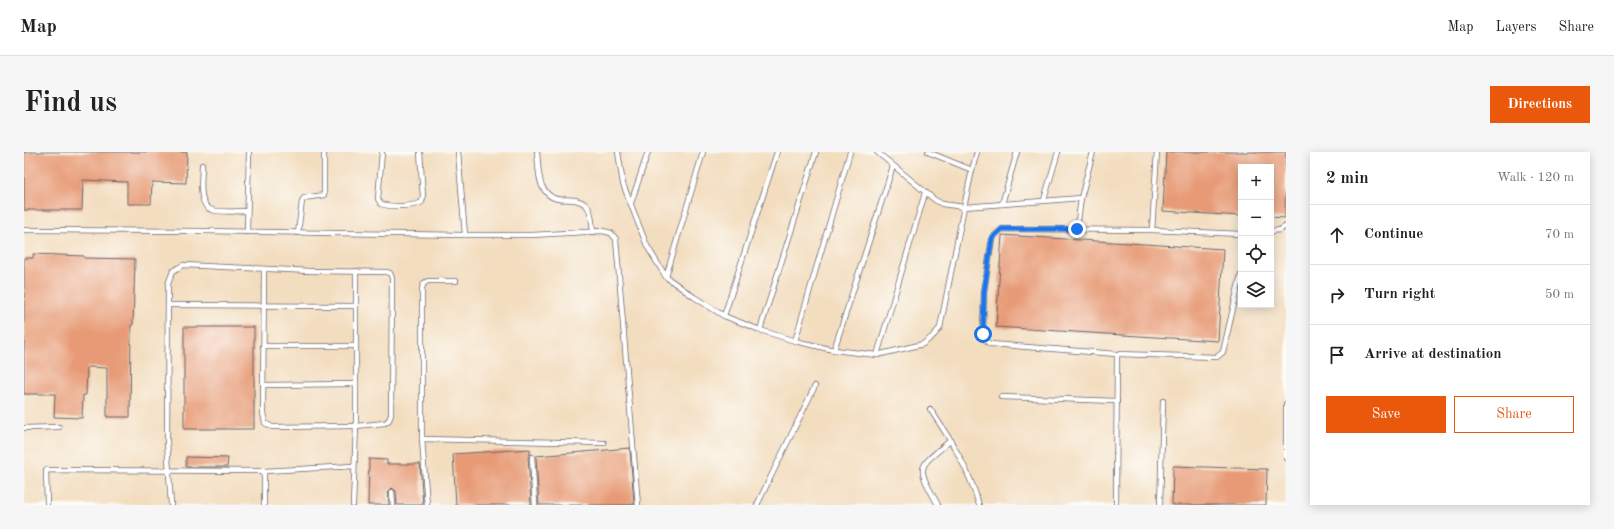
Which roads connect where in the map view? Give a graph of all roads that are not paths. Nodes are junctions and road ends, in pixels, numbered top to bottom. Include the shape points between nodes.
1 (249, 152) edge
2 (324, 152) edge
3 (382, 152) edge
4 (420, 152) edge
5 (458, 152) edge
6 (537, 152) edge
7 (618, 152) edge
8 (648, 152) edge
9 (703, 152) edge
10 (777, 152) edge
11 (816, 152) edge
12 (850, 152) edge
13 (877, 152) edge
14 (928, 152) edge
15 (977, 152) edge
16 (1017, 152) edge
17 (1058, 152) edge
18 (1093, 152) edge
19 (1157, 152) edge
20 (202, 164) dead end
21 (893, 166) junction
22 (972, 170) junction
23 (925, 193) junction
24 (1081, 198) junction
25 (1044, 200) junction
26 (630, 203) junction
27 (1002, 204) junction
28 (964, 207) junction
29 (247, 211) junction
30 (1286, 226) edge
31 (1077, 229) junction
32 (24, 230) edge
33 (1152, 230) junction
34 (1274, 231) edge
35 (247, 232) junction
36 (593, 232) junction
37 (298, 233) junction
38 (1238, 234) edge
39 (465, 236) junction
40 (264, 270) junction
41 (356, 271) junction
42 (666, 277) junction
43 (456, 281) dead end
44 (1238, 287) edge
45 (168, 305) junction
46 (264, 306) junction
47 (356, 306) junction
48 (724, 316) junction
49 (760, 330) junction
50 (795, 341) junction
51 (263, 346) junction
52 (356, 346) junction
53 (834, 350) junction
54 (1117, 354) junction
55 (877, 355) junction
56 (356, 384) junction
57 (263, 385) junction
58 (815, 386) dead end
59 (1001, 397) dead end
60 (1117, 401) junction
61 (1163, 401) dead end
62 (1286, 404) edge
63 (930, 409) dead end
64 (356, 426) junction
65 (59, 427) dead end
66 (24, 428) edge
67 (422, 439) junction
68 (951, 440) junction
69 (604, 442) dead end
70 (532, 457) dead end
71 (1286, 458) edge
72 (354, 466) junction
73 (168, 470) junction
74 (264, 471) junction
75 (392, 492) dead end
76 (47, 505) edge
77 (170, 505) edge
78 (264, 505) edge
79 (353, 505) edge
80 (393, 505) edge
81 (427, 505) edge
82 (535, 505) edge
83 (638, 505) edge
84 (757, 505) edge
85 (938, 505) edge
86 (979, 505) edge
87 (1116, 505) edge
88 (1160, 505) edge

1 - 29 lane
2 - 37 lane via 324,195 304,198
3 - 4 lane via 378,199 381,204 387,206 417,205 422,202
5 - 39 lane
6 - 36 lane via 541,184 546,192 556,200 575,200 586,205 590,212
7 - 26 lane via 623,184
8 - 26 lane
9 - 42 lane
10 - 48 lane
11 - 49 lane
12 - 50 lane
13 - 21 lane
14 - 22 lane
15 - 22 lane
16 - 27 lane
17 - 25 lane
18 - 24 lane
19 - 33 lane
20 - 29 lane via 202,200 205,206 211,210
21 - 23 lane
21 - 53 lane
22 - 28 lane
23 - 28 lane via 942,204
23 - 55 lane
24 - 25 lane
24 - 31 lane
25 - 27 lane
26 - 42 lane via 647,246
27 - 28 lane
28 - 55 lane via 940,328 923,344
29 - 35 lane
30 - 34 lane
31 - 33 lane
31 - 54 lane via 1002,229 992,238 984,292 983,334 990,344
32 - 35 lane
33 - 38 lane
35 - 37 lane
36 - 39 lane via 532,236
36 - 83 lane via 611,233 616,239
37 - 39 lane
40 - 41 lane
40 - 45 lane via 184,265 173,271 168,284
40 - 46 lane
41 - 47 lane
41 - 64 lane via 386,272 390,273 392,278 392,416 385,423
42 - 48 lane
43 - 67 lane via 424,283
44 - 54 lane via 1223,352 1217,357
45 - 46 lane
45 - 73 lane
46 - 47 lane
46 - 51 lane
47 - 52 lane
48 - 49 lane
49 - 50 lane
50 - 53 lane
51 - 52 lane
51 - 57 lane
52 - 56 lane
53 - 55 lane
54 - 60 lane
56 - 57 lane
56 - 64 lane
57 - 64 lane via 265,423 272,427
58 - 84 lane
59 - 60 lane
60 - 87 lane
61 - 88 lane
62 - 71 lane
63 - 68 lane
64 - 72 lane
65 - 66 lane
67 - 69 lane
67 - 81 lane
68 - 85 lane via 925,462 922,469
68 - 86 lane via 971,478
70 - 82 lane
72 - 74 lane
72 - 79 lane
73 - 74 lane
73 - 76 lane via 46,470
73 - 77 lane
74 - 78 lane
75 - 80 lane

